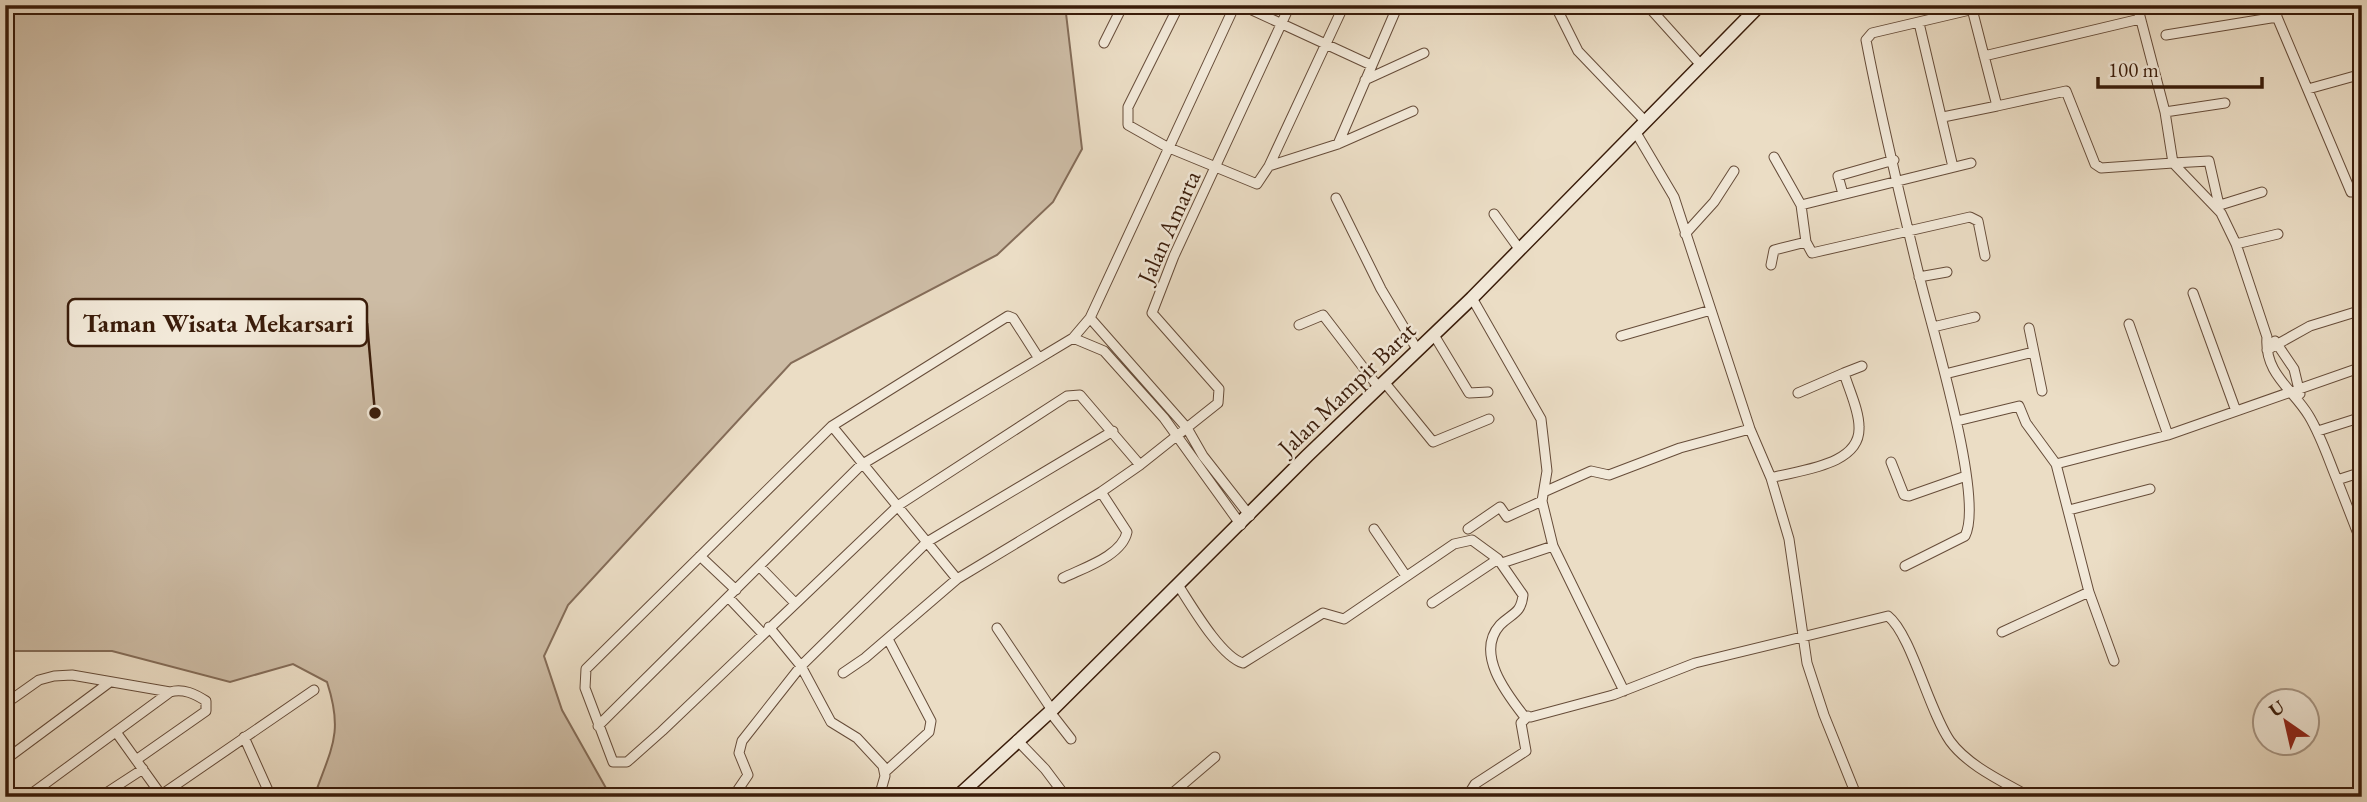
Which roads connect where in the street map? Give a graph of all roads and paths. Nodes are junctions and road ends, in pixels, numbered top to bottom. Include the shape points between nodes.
1 (1123, 5) edge
2 (1179, 5) edge
3 (1234, 5) edge
4 (1241, 5) edge
5 (1290, 5) edge
6 (1344, 5) edge
7 (1398, 5) edge
8 (1555, 5) edge
9 (1647, 5) edge
10 (1760, 5) edge
11 (1991, 5) edge
12 (2137, 5) edge
13 (2276, 5) edge
14 (1972, 8) edge
15 (2277, 17) junction
16 (2140, 19) junction
17 (1282, 23) junction
18 (1919, 23) junction
19 (2166, 35) dead end
20 (1104, 43) dead end
21 (1326, 44) junction
22 (1424, 53) dead end
23 (1984, 56) junction
24 (1371, 65) junction
25 (1701, 65) junction
26 (2362, 74) edge
27 (1365, 80) junction
28 (2308, 89) junction
29 (2225, 103) dead end
30 (1997, 106) junction
31 (1413, 111) dead end
32 (2165, 112) junction
33 (1943, 117) junction
34 (1640, 126) junction
35 (1338, 144) junction
36 (1167, 147) junction
37 (1774, 157) dead end
38 (1894, 160) junction
39 (1971, 163) dead end
40 (2173, 163) junction
41 (1269, 166) junction
42 (1953, 167) junction
43 (1216, 168) junction
44 (1734, 171) dead end
45 (1899, 181) junction
46 (2362, 191) edge
47 (2262, 192) dead end
48 (1843, 194) junction
49 (1336, 198) dead end
50 (1801, 205) junction
51 (2218, 205) junction
52 (1494, 214) dead end
53 (1909, 231) junction
54 (1685, 234) junction
55 (2278, 234) dead end
56 (1806, 242) junction
57 (2236, 244) junction
58 (1520, 250) junction
59 (1984, 256) dead end
60 (1771, 265) dead end
61 (1947, 272) dead end
62 (1919, 277) junction
63 (2193, 293) dead end
64 (1472, 298) junction
65 (1711, 310) junction
66 (2362, 310) edge
67 (1975, 317) dead end
68 (1090, 318) junction
69 (2129, 324) dead end
70 (1299, 325) dead end
71 (1933, 327) junction
72 (2029, 328) dead end
73 (1434, 335) junction
74 (1621, 336) dead end
75 (2267, 337) junction
76 (1073, 338) junction
77 (2280, 344) junction
78 (1107, 348) junction
79 (2267, 350) junction
80 (1418, 351) junction
81 (2033, 352) junction
82 (1038, 356) junction
83 (1862, 366) dead end
84 (2362, 367) edge
85 (1844, 373) junction
86 (1945, 374) junction
87 (1381, 385) junction
88 (2042, 391) dead end
89 (1488, 392) dead end
90 (2295, 392) junction
91 (1798, 393) dead end
92 (2236, 411) junction
93 (2362, 417) edge
94 (1489, 419) dead end
95 (1957, 421) junction
96 (832, 426) junction
97 (1186, 428) junction
98 (1750, 429) junction
99 (1112, 431) junction
100 (2318, 431) junction
101 (1178, 434) junction
102 (2168, 435) junction
103 (1891, 462) dead end
104 (2056, 464) junction
105 (861, 465) junction
106 (1140, 465) junction
107 (2362, 472) edge
108 (1966, 476) junction
109 (1771, 478) junction
110 (2337, 480) junction
111 (2150, 489) dead end
112 (1546, 491) junction
113 (1101, 492) junction
114 (1542, 501) junction
115 (898, 505) junction
116 (2069, 510) junction
117 (1245, 520) junction
118 (1374, 528) dead end
119 (1468, 529) dead end
120 (927, 542) junction
121 (2362, 544) edge
122 (1553, 546) junction
123 (700, 556) junction
124 (1500, 561) junction
125 (1905, 566) dead end
126 (760, 567) junction
127 (1406, 576) junction
128 (1063, 578) dead end
129 (957, 579) junction
130 (1178, 585) junction
131 (2089, 592) junction
132 (732, 594) junction
133 (795, 603) junction
134 (1432, 603) dead end
135 (997, 628) dead end
136 (766, 630) junction
137 (2002, 632) dead end
138 (1802, 636) junction
139 (888, 639) junction
140 (2114, 661) dead end
141 (801, 666) junction
142 (843, 673) dead end
143 (110, 682) junction
144 (314, 690) dead end
145 (1624, 691) junction
146 (170, 692) junction
147 (5, 704) edge
148 (1051, 711) junction
149 (1528, 716) junction
150 (598, 726) junction
151 (116, 732) junction
152 (244, 737) junction
153 (1071, 739) dead end
154 (1017, 740) junction
155 (1215, 757) dead end
156 (5, 760) edge
157 (136, 760) junction
158 (143, 769) junction
159 (885, 772) junction
160 (27, 797) edge
161 (100, 797) edge
162 (271, 797) edge
163 (733, 797) edge
164 (879, 797) edge
165 (957, 797) edge
166 (1066, 797) edge
167 (1168, 797) edge
168 (1467, 797) edge
169 (1857, 797) edge
170 (2030, 797) edge

1 - 20 street
2 - 36 street via 1126,118 1133,130
3 - 36 street
4 - 17 street
5 - 17 street
6 - 21 street
7 - 24 street
8 - 34 street via 1578,51
9 - 25 street
10 - 25 street, Jalan Mampir Barat
11 - 14 street
12 - 16 street
13 - 15 street
14 - 18 street
14 - 23 street
15 - 19 street
15 - 28 street
16 - 23 street
16 - 32 street
17 - 21 street
17 - 43 street
18 - 33 street
18 - 38 street via 1872,33 1866,40
21 - 24 street
21 - 41 street
22 - 27 street
23 - 30 street
24 - 27 street
25 - 34 street, Jalan Mampir Barat
26 - 28 street
27 - 35 street
28 - 46 street via 2351,192
29 - 32 street
30 - 33 street
30 - 40 street via 2066,91 2092,158 2101,168
31 - 35 street
32 - 40 street
33 - 42 street
34 - 54 street via 1674,197
34 - 58 street, Jalan Mampir Barat
35 - 41 street
36 - 43 street
36 - 68 street
37 - 50 street
38 - 45 street
38 - 48 street via 1838,176
39 - 42 street
40 - 51 street
40 - 51 street via 2209,160
41 - 43 street via 1257,184
42 - 45 street
43 - 97 street, Jalan Amarta via 1153,313 1219,389 1217,403
44 - 54 street
45 - 48 street
45 - 53 street
47 - 51 street
48 - 50 street
49 - 80 street
50 - 56 street
51 - 57 street
52 - 58 street
53 - 56 street via 1812,253
53 - 59 street via 1975,218
53 - 62 street
54 - 65 street
55 - 57 street
56 - 60 street via 1774,250
57 - 75 street
58 - 64 street, Jalan Mampir Barat
61 - 62 street
62 - 71 street
63 - 92 street
64 - 73 street, Jalan Mampir Barat
64 - 112 street via 1541,419
65 - 74 street
65 - 98 street
66 - 77 street via 2310,326
67 - 71 street
68 - 76 street
68 - 78 street
69 - 102 street
70 - 87 street via 1323,315
71 - 86 street
72 - 81 street
73 - 80 street, Jalan Mampir Barat
73 - 89 street via 1469,393
75 - 77 street
75 - 79 street
76 - 78 street
76 - 82 street
77 - 79 street
77 - 90 street via 2294,369
78 - 97 street
78 - 101 street
79 - 90 street via 2276,375
80 - 87 street, Jalan Mampir Barat
81 - 86 street
81 - 88 street
82 - 96 street via 1008,316
82 - 105 street
83 - 85 street
84 - 90 street
85 - 91 street
85 - 109 street via 1859,427 1857,442 1840,459
86 - 95 street
87 - 94 street via 1433,442
87 - 117 street, Jalan Mampir Barat
90 - 92 street
90 - 100 street
92 - 102 street
93 - 100 street
95 - 104 street via 2020,406 2026,423
95 - 108 street
96 - 105 street
96 - 123 street
97 - 101 street
97 - 117 street
98 - 109 street
98 - 112 street via 1609,475 1591,471
99 - 106 street
99 - 115 street via 1080,395 1072,394
99 - 120 street
100 - 110 street
101 - 106 street
101 - 117 street
102 - 104 street
103 - 108 street via 1904,495 1909,496
104 - 116 street
105 - 115 street
105 - 126 street
106 - 113 street
107 - 110 street
108 - 125 street via 1969,526 1965,536
109 - 138 street via 1790,539
110 - 121 street
111 - 116 street
112 - 114 street
113 - 128 street via 1127,532 1126,539 1102,558
113 - 129 street
114 - 119 street via 1507,517 1500,507
114 - 122 street
115 - 120 street
115 - 133 street
116 - 131 street
117 - 130 street, Jalan Mampir Barat
118 - 127 street
120 - 129 street
120 - 141 street
122 - 124 street
122 - 145 street
123 - 132 street
123 - 150 street via 586,670 585,688
124 - 127 street via 1472,540 1465,540
124 - 134 street
124 - 149 street via 1522,595 1521,606 1500,625 1491,642 1491,658 1507,694
126 - 132 street
126 - 133 street
127 - 130 street via 1345,619 1324,613 1243,663 1235,661 1221,645
129 - 139 street
130 - 148 street, Jalan Mampir Barat
131 - 137 street
131 - 140 street
132 - 136 street
132 - 150 street
133 - 136 street
135 - 148 street
136 - 141 street
136 - 150 street via 626,762 613,762
138 - 145 street via 1695,663
138 - 169 street via 1824,715
138 - 170 street via 1888,616 1905,641 1951,743
139 - 142 street
139 - 159 street via 931,722 929,732
141 - 159 street via 831,722 863,744
141 - 163 street via 742,741 739,753 748,775
143 - 146 street
143 - 147 street via 54,676 39,680
143 - 156 street
144 - 152 street
145 - 149 street
146 - 151 street
146 - 157 street via 197,695 206,701 206,711
148 - 153 street
148 - 154 street, Jalan Mampir Barat
149 - 168 street via 1521,723 1526,751 1475,784
151 - 157 street
151 - 160 street
152 - 158 street via 163,793
152 - 162 street
154 - 165 street, Jalan Mampir Barat
154 - 166 street
155 - 167 street
157 - 158 street
158 - 161 street
159 - 164 street

